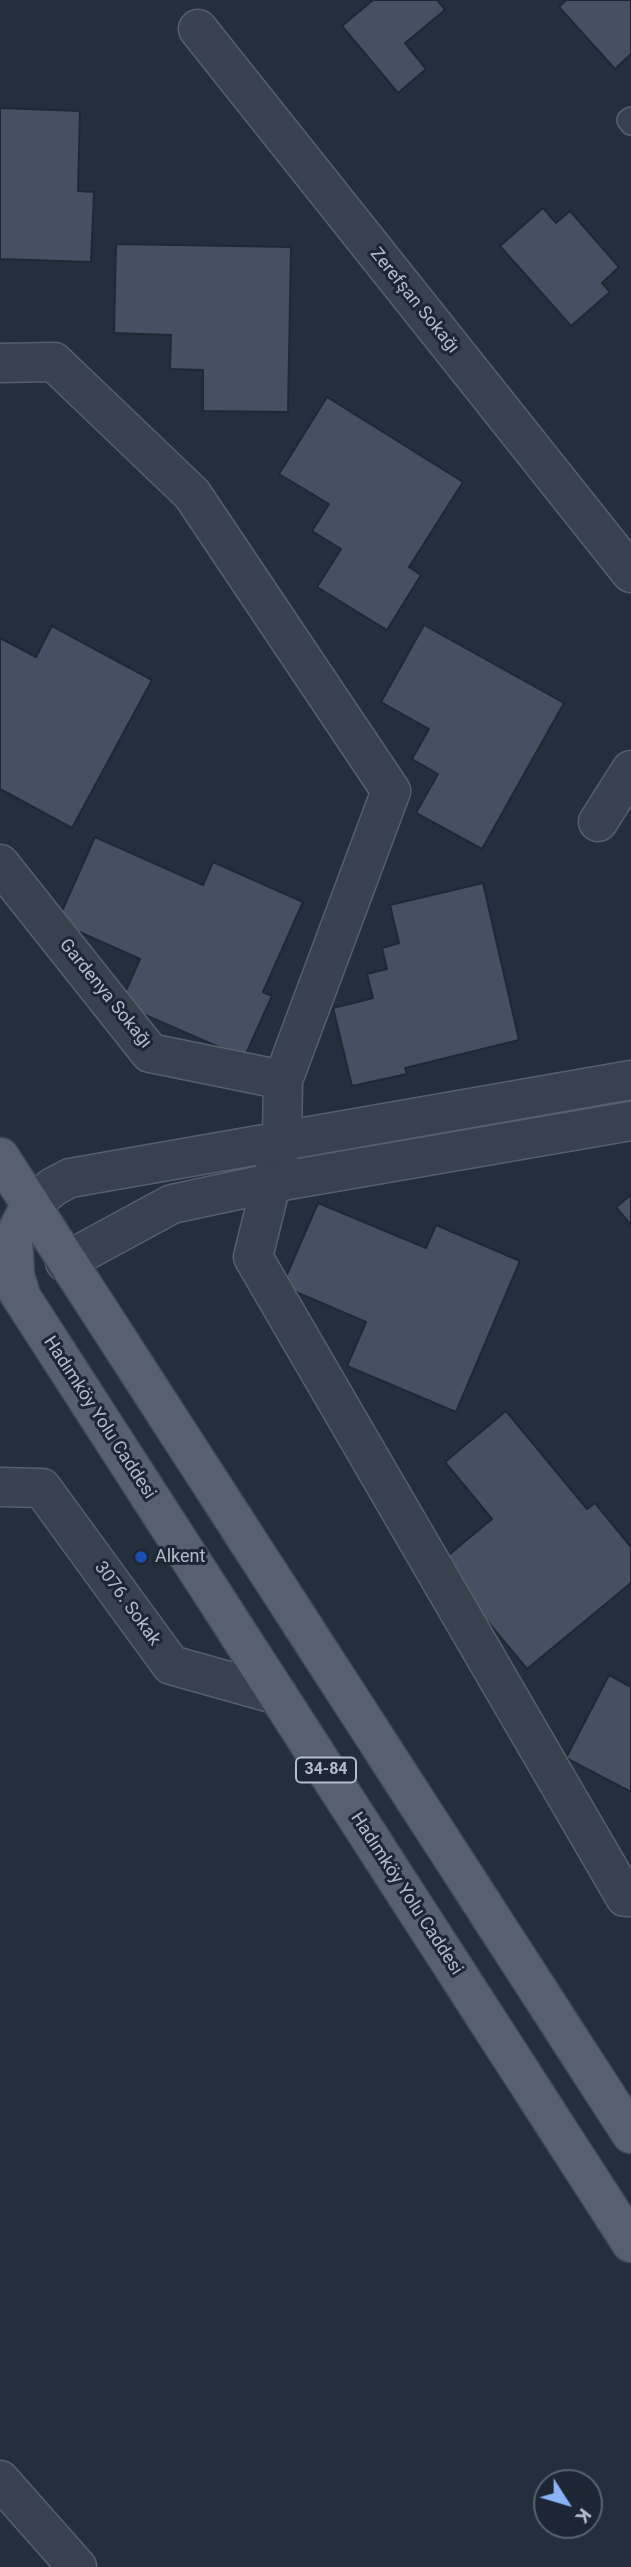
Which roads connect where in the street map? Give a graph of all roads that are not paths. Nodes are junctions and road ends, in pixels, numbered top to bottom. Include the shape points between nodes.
1 (198, 29) dead end
2 (631, 118) edge
3 (631, 124) edge
4 (0, 363) edge
5 (631, 573) edge
6 (631, 770) edge
7 (598, 822) dead end
8 (0, 864) edge
9 (283, 1080) junction
10 (631, 1080) edge
11 (631, 1121) edge
12 (282, 1140) junction
13 (0, 1157) edge
14 (271, 1183) junction
15 (11, 1233) edge
16 (65, 1262) junction
17 (0, 1487) edge
18 (278, 1695) junction
19 (631, 1897) edge
20 (627, 2120) edge
21 (631, 2243) edge
22 (0, 2480) edge
23 (77, 2567) edge

1 - 5 street, Zerefşan Sokağı
2 - 3 lane
4 - 9 street via 54,362 192,494 391,791
6 - 7 street
8 - 9 street, Gardenya Sokağı via 150,1053
9 - 12 street
10 - 12 street
11 - 14 street
12 - 14 street
12 - 15 street via 70,1178 53,1187
13 - 15 main road, Hadımköy Yolu Caddesi / 34-84
14 - 16 street via 172,1204
14 - 19 street via 253,1257 625,1897
15 - 16 main road, Hadımköy Yolu Caddesi / 34-84
15 - 18 main road, Hadımköy Yolu Caddesi / 34-84 via 22,1297
16 - 20 main road, Hadımköy Yolu Caddesi / 34-84
17 - 18 street, 3076. Sokak via 42,1488 171,1665
18 - 21 main road, Hadımköy Yolu Caddesi / 34-84
22 - 23 street

